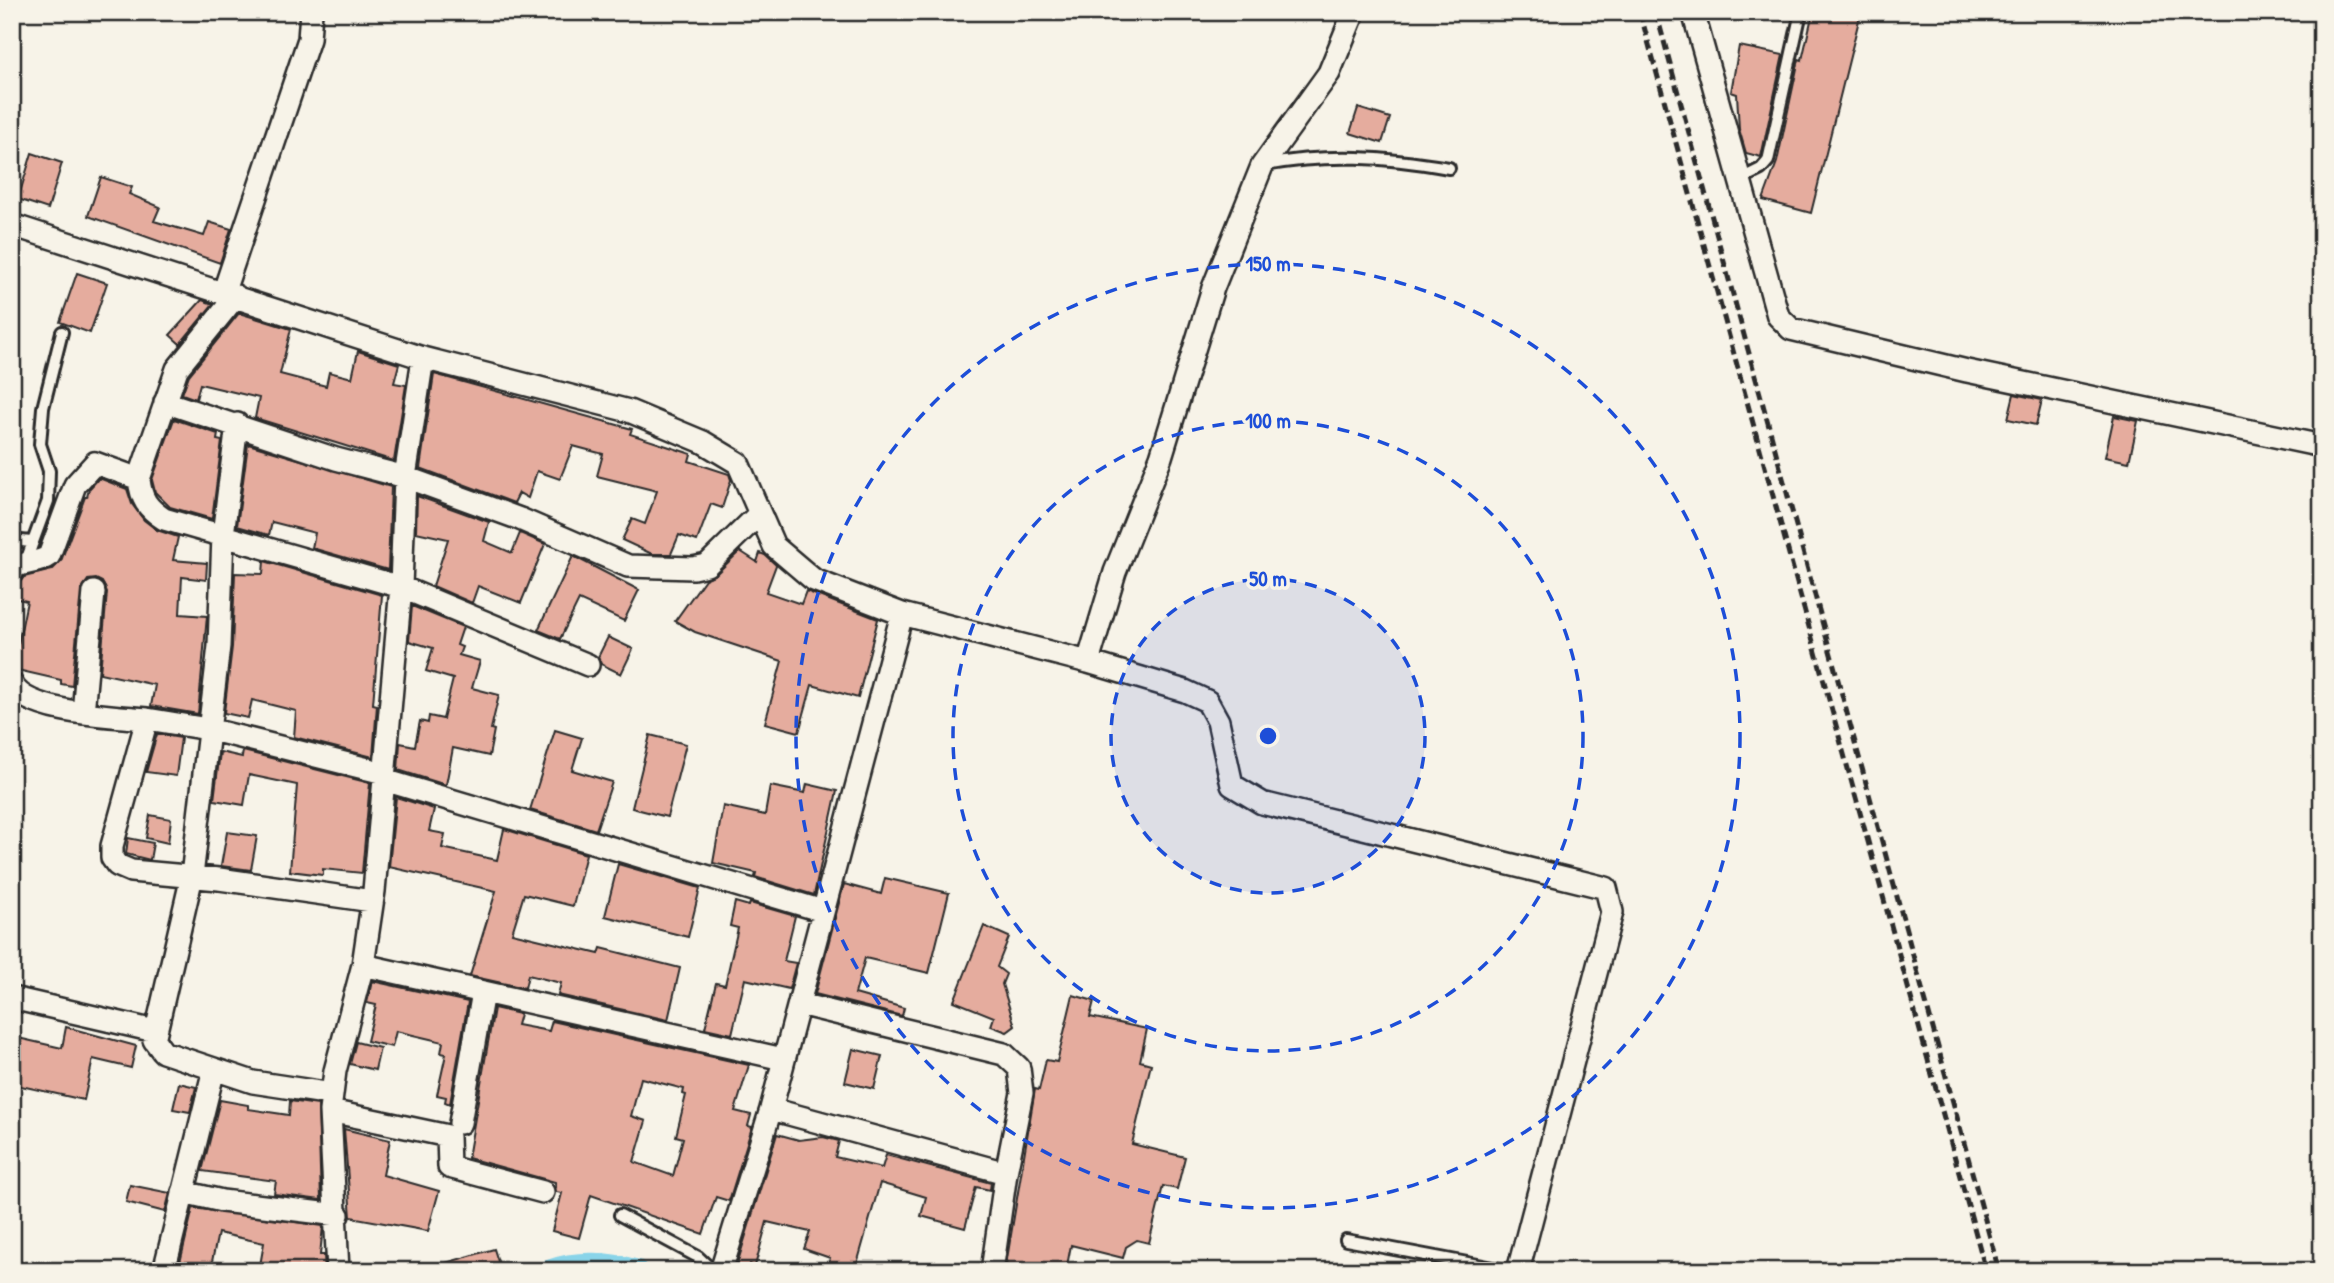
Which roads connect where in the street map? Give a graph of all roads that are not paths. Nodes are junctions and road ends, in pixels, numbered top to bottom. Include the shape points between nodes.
1 (311, 12) edge
2 (1354, 12) edge
3 (1693, 12) edge
4 (1801, 12) edge
5 (1262, 166) junction
6 (1449, 168) dead end
7 (1739, 180) junction
8 (12, 225) edge
9 (230, 294) junction
10 (62, 332) dead end
11 (423, 358) junction
12 (165, 402) junction
13 (237, 425) junction
14 (2322, 446) edge
15 (405, 477) junction
16 (139, 479) junction
17 (758, 515) junction
18 (223, 535) junction
19 (12, 540) edge
20 (23, 559) edge
21 (401, 587) junction
22 (94, 592) dead end
23 (902, 614) junction
24 (1088, 662) junction
25 (588, 665) dead end
26 (12, 684) edge
27 (83, 713) junction
28 (148, 719) junction
29 (208, 729) junction
30 (384, 776) junction
31 (192, 876) junction
32 (372, 901) junction
33 (824, 911) junction
34 (363, 965) junction
35 (484, 992) junction
36 (12, 998) edge
37 (799, 1004) junction
38 (155, 1031) junction
39 (783, 1059) junction
40 (214, 1069) junction
41 (331, 1102) junction
42 (771, 1109) junction
43 (460, 1123) dead end
44 (1006, 1173) junction
45 (183, 1192) junction
46 (543, 1192) dead end
47 (338, 1215) junction
48 (620, 1215) dead end
49 (1346, 1240) dead end
50 (164, 1271) edge
51 (338, 1271) edge
52 (713, 1271) edge
53 (721, 1271) edge
54 (992, 1271) edge
55 (1510, 1271) edge
56 (1518, 1271) edge

1 - 9 street via 309,39
2 - 5 street via 1329,73
3 - 7 street
4 - 7 lane via 1768,161 1761,170
5 - 6 lane via 1308,157 1355,156
5 - 24 street via 1213,288 1161,457 1115,572
7 - 14 street via 1778,316 1791,329
8 - 9 street
9 - 11 street
9 - 12 street via 177,369
10 - 20 lane via 43,408 40,443 49,471 48,501
11 - 15 street
11 - 17 street via 629,411 703,442 738,463
12 - 13 street
12 - 16 street
13 - 15 street
13 - 18 street
15 - 17 street via 628,566 708,565
15 - 21 street
16 - 18 street via 141,496 150,510 164,519
16 - 20 street via 95,463 75,485 49,556
17 - 23 street via 774,546 814,580
18 - 21 street
18 - 29 street via 219,646
19 - 20 lane
21 - 25 street
21 - 30 street
22 - 27 street
23 - 24 street
23 - 33 street
24 - 56 street via 1207,701 1218,721 1232,785 1262,803 1606,888 1612,912
26 - 27 street via 17,693 35,702
27 - 28 street
28 - 29 street
28 - 31 street via 118,822 113,858 131,871
29 - 30 street
29 - 31 street
30 - 32 street
30 - 33 street
31 - 32 street
31 - 38 street
32 - 34 street
33 - 37 street
34 - 35 street
34 - 41 street
35 - 39 street
35 - 43 street
36 - 38 street
37 - 39 street
37 - 44 street via 1004,1054 1019,1068 1022,1093
38 - 40 street via 154,1040 163,1052
39 - 42 street
40 - 41 street
40 - 45 street
41 - 46 street via 447,1136 449,1167
41 - 47 street
42 - 44 street
42 - 53 street
44 - 54 street
45 - 47 street
45 - 50 street
47 - 51 street
48 - 52 lane via 698,1257
49 - 55 lane

